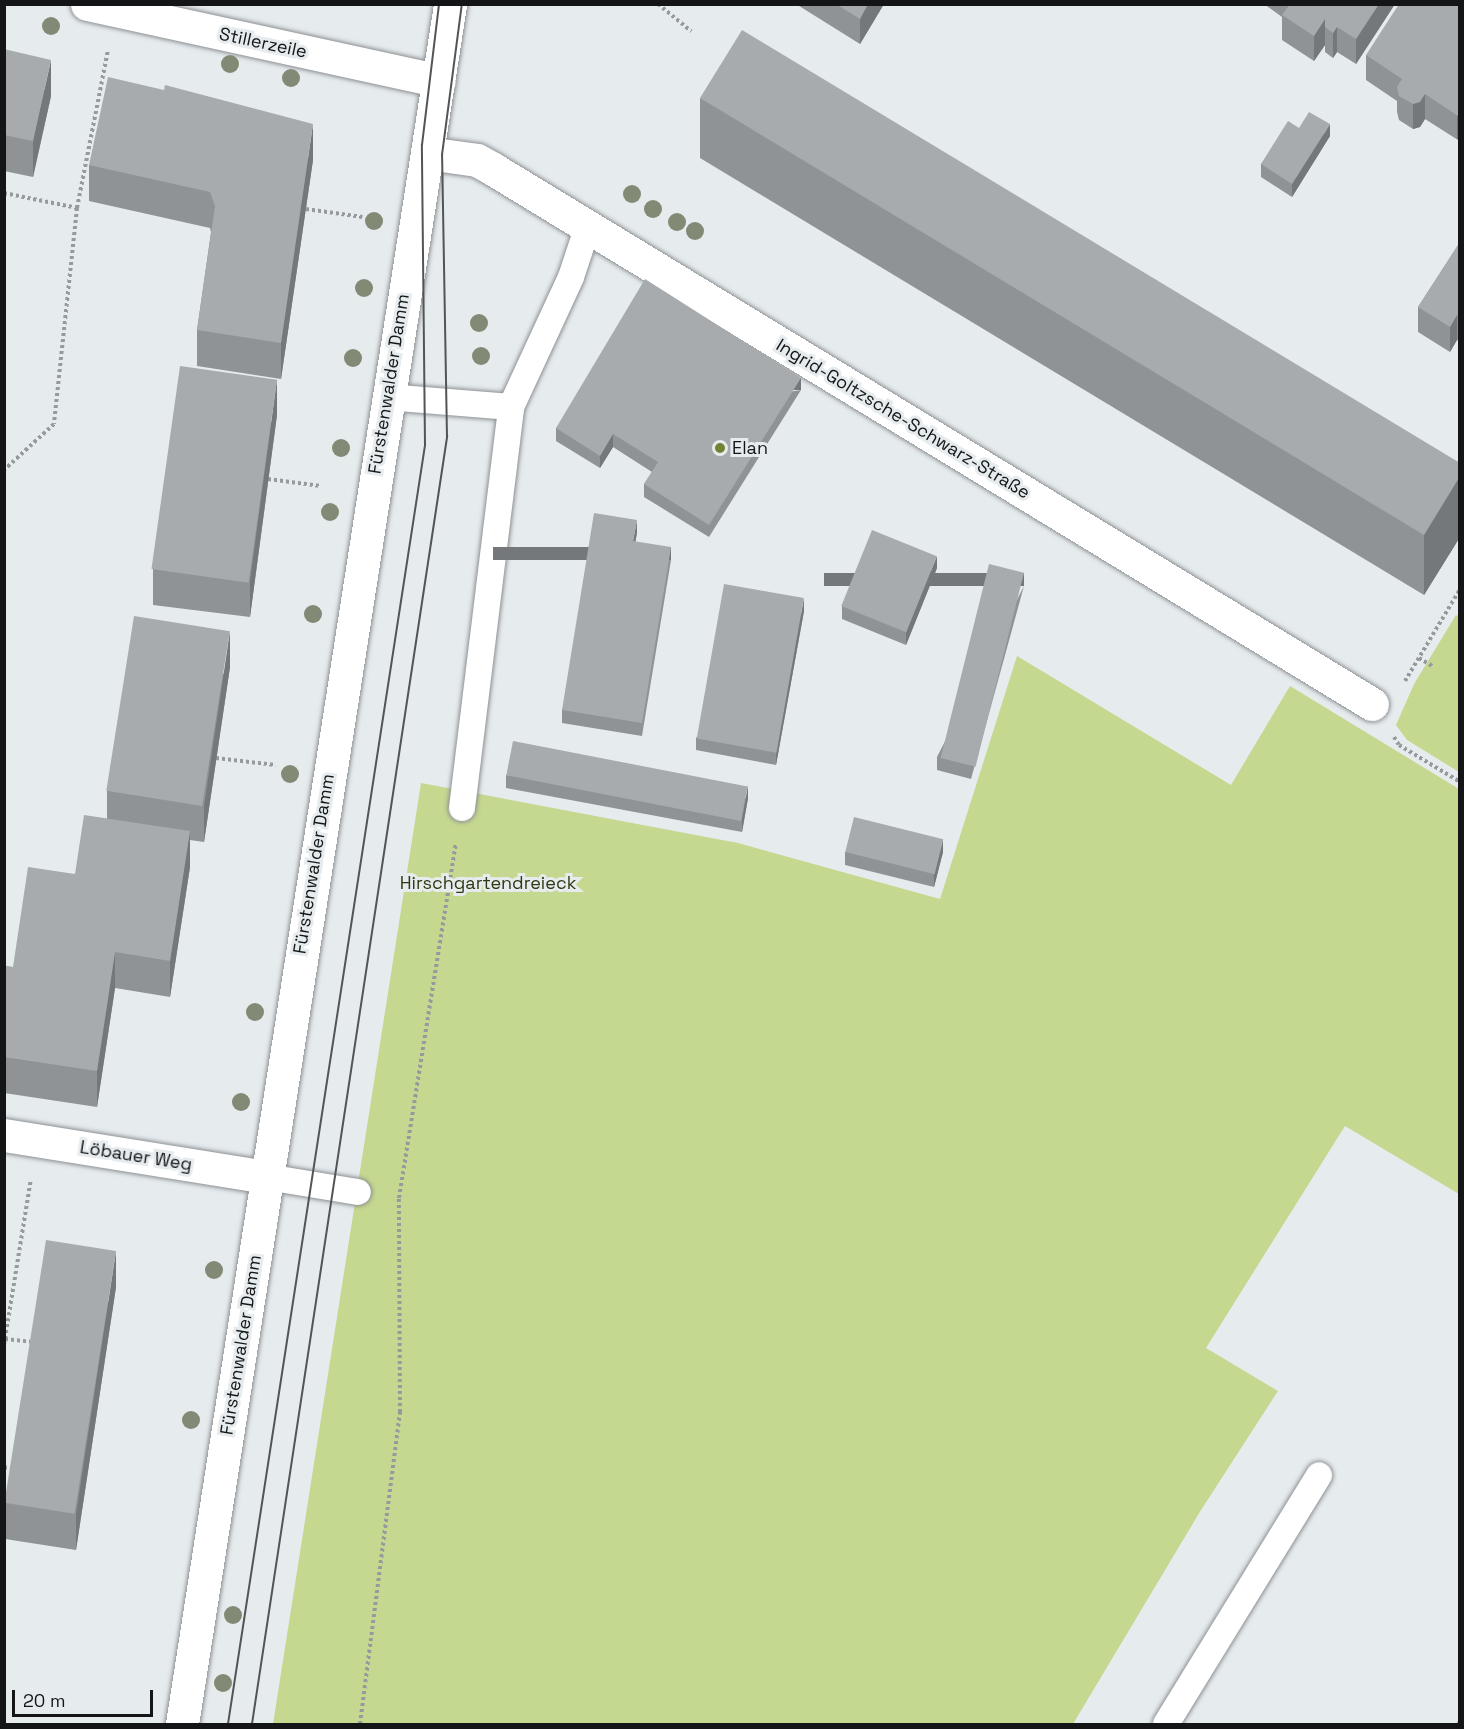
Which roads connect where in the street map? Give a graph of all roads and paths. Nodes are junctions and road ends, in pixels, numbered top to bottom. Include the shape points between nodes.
1 (450, 4) edge
2 (658, 4) edge
3 (102, 8) edge
4 (691, 31) dead end
5 (439, 81) junction
6 (427, 153) junction
7 (4, 193) edge
8 (77, 208) junction
9 (306, 209) edge
10 (362, 217) dead end
11 (588, 226) junction
12 (387, 397) junction
13 (511, 407) junction
14 (4, 470) edge
15 (268, 479) edge
16 (321, 486) dead end
17 (1460, 589) edge
18 (1419, 658) junction
19 (1434, 667) dead end
20 (1378, 712) junction
21 (216, 758) edge
22 (276, 765) dead end
23 (1460, 782) edge
24 (462, 808) joint
25 (4, 1135) edge
26 (37, 1140) junction
27 (267, 1177) junction
28 (358, 1192) dead end
29 (6, 1324) edge
30 (5, 1342) edge
31 (35, 1342) edge
32 (4, 1467) edge
33 (16, 1469) edge
34 (1319, 1475) dead end
35 (182, 1725) edge
36 (360, 1725) edge
37 (1166, 1725) edge

1 - 5 main road, Fürstenwalder Damm
2 - 4 path
3 - 5 main road, Stillerzeile
3 - 8 path via 91,122
5 - 6 main road, Fürstenwalder Damm
6 - 11 main road, Ingrid-Goltzsche-Schwarz-Straße via 477,160
6 - 12 main road, Fürstenwalder Damm
7 - 8 path
8 - 14 path via 54,424
9 - 10 path
11 - 13 lane via 571,276
11 - 20 main road, Ingrid-Goltzsche-Schwarz-Straße
12 - 13 lane
12 - 27 main road, Fürstenwalder Damm
13 - 24 lane
15 - 16 path
17 - 18 path
18 - 19 path
18 - 20 path
20 - 23 path via 1399,745
21 - 22 path
24 - 36 path via 399,1198 400,1412
25 - 26 main road, Löbauer Weg
26 - 27 main road, Löbauer Weg
26 - 29 path
27 - 28 lane
27 - 35 main road, Fürstenwalder Damm
29 - 30 path
30 - 31 path
32 - 33 path
34 - 37 lane

